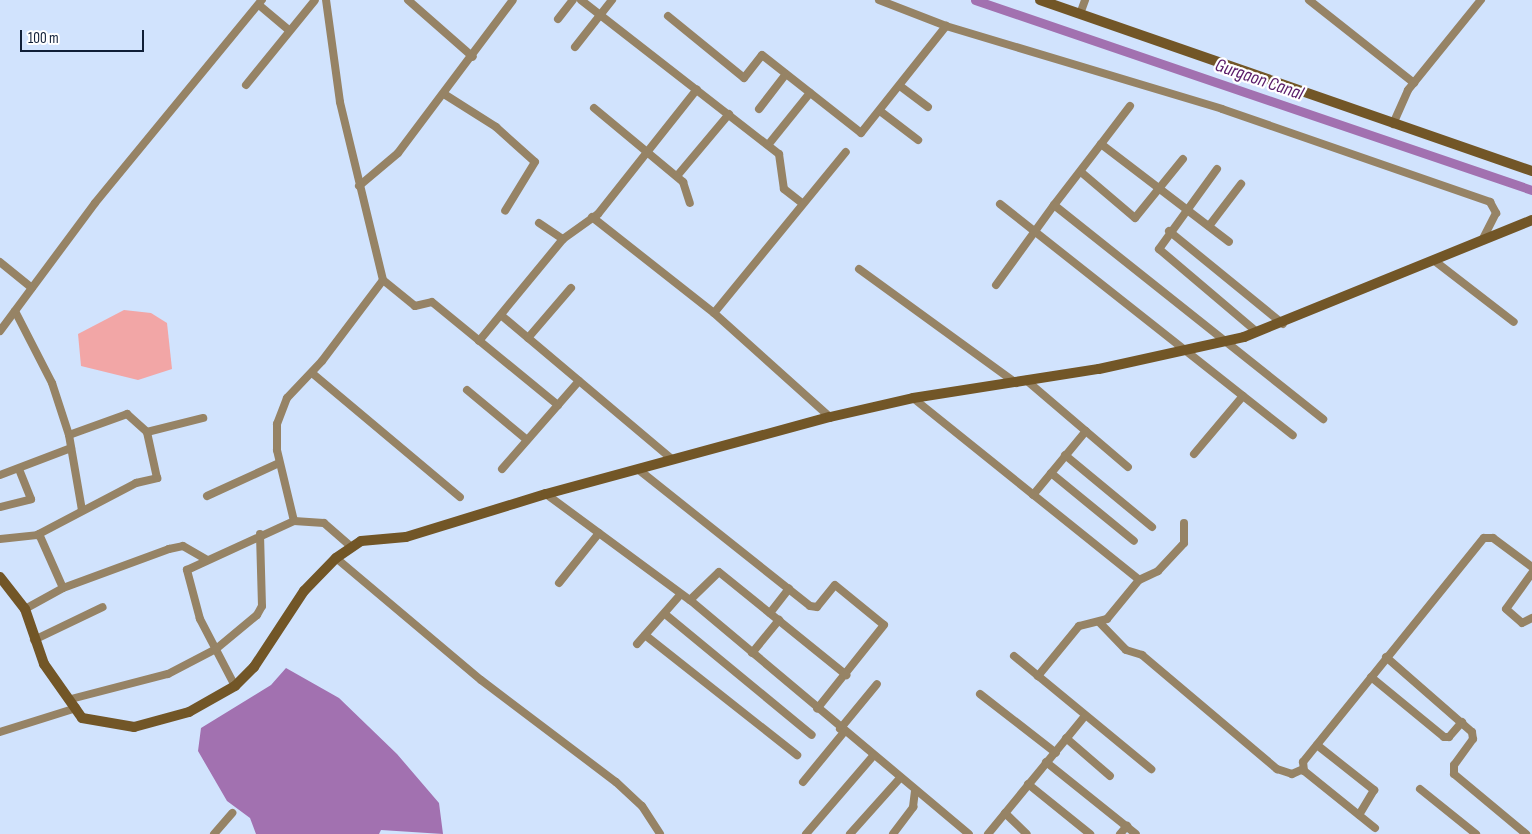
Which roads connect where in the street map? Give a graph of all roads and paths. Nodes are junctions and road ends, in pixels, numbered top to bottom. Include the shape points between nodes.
1 (315, 0) edge
2 (326, 0) edge
3 (408, 0) edge
4 (513, 0) edge
5 (573, 0) edge
6 (581, 0) edge
7 (612, 0) edge
8 (879, 0) edge
9 (1040, 0) edge
10 (1085, 0) edge
11 (1309, 0) edge
12 (1481, 0) edge
13 (260, 2) edge
14 (1080, 14) junction
15 (600, 15) junction
16 (668, 16) dead end
17 (558, 19) dead end
18 (946, 26) junction
19 (289, 30) junction
20 (575, 47) dead end
21 (473, 58) junction
22 (786, 74) junction
23 (1414, 83) junction
24 (246, 84) dead end
25 (900, 86) junction
26 (697, 90) junction
27 (810, 93) junction
28 (444, 94) junction
29 (1130, 106) dead end
30 (928, 107) dead end
31 (594, 108) dead end
32 (758, 108) dead end
33 (880, 111) junction
34 (729, 114) junction
35 (1393, 124) junction
36 (918, 140) dead end
37 (1101, 144) junction
38 (768, 145) junction
39 (846, 152) dead end
40 (648, 154) junction
41 (1183, 159) dead end
42 (1217, 169) dead end
43 (1532, 171) edge
44 (1081, 172) junction
45 (677, 176) junction
46 (1241, 184) dead end
47 (359, 186) junction
48 (1160, 189) junction
49 (690, 203) dead end
50 (802, 203) junction
51 (1000, 204) dead end
52 (1054, 205) junction
53 (1186, 208) junction
54 (504, 211) dead end
55 (592, 217) junction
56 (1532, 220) edge
57 (539, 223) dead end
58 (1209, 226) junction
59 (1037, 231) junction
60 (1169, 231) junction
61 (1483, 238) junction
62 (563, 239) junction
63 (1229, 242) dead end
64 (0, 262) edge
65 (1436, 262) junction
66 (859, 269) dead end
67 (383, 280) junction
68 (996, 285) dead end
69 (32, 288) junction
70 (571, 288) dead end
71 (15, 311) junction
72 (714, 313) junction
73 (502, 316) junction
74 (1514, 322) dead end
75 (1284, 324) junction
76 (0, 331) edge
77 (1257, 332) junction
78 (528, 338) junction
79 (479, 341) junction
80 (1227, 341) junction
81 (1187, 350) junction
82 (312, 373) junction
83 (579, 381) junction
84 (1021, 381) junction
85 (467, 390) dead end
86 (1242, 396) junction
87 (913, 398) junction
88 (558, 405) junction
89 (830, 417) junction
90 (203, 418) dead end
91 (1323, 419) dead end
92 (1086, 431) junction
93 (147, 432) junction
94 (68, 435) junction
95 (1293, 435) dead end
96 (527, 440) junction
97 (71, 448) junction
98 (1194, 454) dead end
99 (1065, 456) junction
100 (672, 459) junction
101 (279, 463) junction
102 (1128, 466) dead end
103 (19, 469) junction
104 (502, 469) dead end
105 (639, 470) junction
106 (1051, 473) junction
107 (0, 475) edge
108 (546, 494) junction
109 (1033, 495) junction
110 (207, 496) dead end
111 (460, 497) dead end
112 (0, 507) edge
113 (82, 510) junction
114 (294, 521) junction
115 (1184, 523) dead end
116 (1152, 527) dead end
117 (600, 533) junction
118 (39, 534) junction
119 (260, 534) junction
120 (0, 539) edge
121 (1134, 541) dead end
122 (350, 546) junction
123 (336, 558) junction
124 (207, 560) junction
125 (1532, 567) edge
126 (1532, 573) edge
127 (0, 576) edge
128 (1139, 580) junction
129 (559, 584) dead end
130 (62, 588) junction
131 (790, 589) junction
132 (680, 595) junction
133 (690, 600) junction
134 (102, 607) dead end
135 (25, 609) junction
136 (770, 613) junction
137 (665, 614) junction
138 (1532, 618) edge
139 (779, 620) junction
140 (1100, 623) junction
141 (645, 635) junction
142 (34, 640) junction
143 (637, 644) dead end
144 (216, 649) junction
145 (752, 654) junction
146 (1014, 656) dead end
147 (1386, 657) junction
148 (846, 674) junction
149 (1038, 676) junction
150 (1371, 677) junction
151 (876, 684) dead end
152 (235, 686) junction
153 (980, 694) dead end
154 (74, 704) junction
155 (817, 709) junction
156 (1085, 716) junction
157 (1462, 722) junction
158 (842, 730) junction
159 (0, 732) edge
160 (812, 735) dead end
161 (1066, 738) junction
162 (1317, 745) junction
163 (1056, 753) junction
164 (797, 755) dead end
165 (872, 756) junction
166 (1046, 762) junction
167 (1151, 769) dead end
168 (1303, 769) junction
169 (1110, 776) dead end
170 (900, 778) junction
171 (803, 782) dead end
172 (1028, 784) junction
173 (1420, 789) dead end
174 (915, 791) junction
175 (232, 813) dead end
176 (1005, 813) junction
177 (1359, 815) junction
178 (1127, 826) junction
179 (1374, 828) dead end
180 (214, 834) edge
181 (660, 834) edge
182 (806, 834) edge
183 (850, 834) edge
184 (893, 834) edge
185 (969, 834) edge
186 (988, 834) edge
187 (1027, 834) edge
188 (1090, 834) edge
189 (1120, 834) edge
190 (1136, 834) edge
191 (1476, 834) edge
192 (1526, 834) edge

1 - 19 street
2 - 47 street via 340,102
3 - 21 street
4 - 21 street
5 - 17 street
6 - 15 street
7 - 15 street
8 - 18 street
9 - 14 street
10 - 14 street
11 - 23 street
12 - 23 street
13 - 19 street
13 - 69 street via 95,204
14 - 35 street
15 - 20 street
15 - 26 street
16 - 22 street via 744,78 762,55
18 - 25 street
18 - 61 street via 1222,109 1490,202 1496,213
19 - 24 street
21 - 28 street
22 - 27 street
22 - 32 street
23 - 35 street
25 - 30 street
25 - 33 street
26 - 34 street
26 - 40 street
27 - 33 street via 861,133
27 - 38 street
28 - 47 street via 398,153
28 - 54 street via 496,127 535,162
29 - 37 street
31 - 40 street
33 - 36 street
34 - 38 street
34 - 45 street
35 - 43 street
37 - 44 street
37 - 48 street
38 - 50 street via 783,160 784,189
39 - 50 street
40 - 45 street
40 - 55 street
41 - 48 street
42 - 53 street
44 - 48 street via 1135,218
44 - 52 street
45 - 49 street
46 - 58 street
47 - 67 street
48 - 53 street
50 - 72 street
51 - 59 street
52 - 59 street
52 - 80 street
53 - 58 street
53 - 60 street
55 - 62 street
55 - 72 street
56 - 61 street
57 - 62 street
58 - 63 street
59 - 68 street
59 - 81 street
60 - 75 street
60 - 77 street via 1158,249 1161,255
61 - 65 street
62 - 73 street
64 - 69 street
65 - 74 street
65 - 75 street
66 - 84 street
67 - 79 street via 415,306 432,302
67 - 82 street
69 - 71 street
70 - 78 street
71 - 76 street
71 - 94 street via 52,383
72 - 89 street
73 - 78 street
73 - 79 street
75 - 77 street
77 - 80 street
78 - 83 street
79 - 88 street
80 - 81 street
80 - 91 street
81 - 84 street
81 - 86 street
82 - 101 street via 287,398 277,424
82 - 111 street
83 - 88 street
83 - 100 street
84 - 87 street
84 - 92 street
85 - 96 street
86 - 95 street
86 - 98 street
87 - 89 street
87 - 109 street
88 - 96 street
89 - 100 street
90 - 93 street
92 - 99 street
92 - 102 street
93 - 94 street via 127,414
93 - 113 street via 157,478
94 - 97 street
96 - 104 street
97 - 103 street
97 - 113 street
99 - 106 street
99 - 116 street
100 - 105 street
101 - 110 street
101 - 114 street
103 - 107 street
103 - 112 street via 31,498
105 - 108 street
105 - 131 street
106 - 109 street
106 - 121 street
108 - 117 street
108 - 122 street via 406,538
109 - 128 street
113 - 118 street
114 - 119 street
114 - 122 street via 324,523 343,535
115 - 128 street via 1184,543 1158,571
117 - 129 street
117 - 132 street
118 - 120 street
118 - 130 street
119 - 124 street
119 - 144 street via 262,606
122 - 123 street
123 - 152 street via 304,591 254,667
123 - 181 street via 481,680 616,782 642,806
124 - 130 street via 183,546
124 - 144 street via 187,570 200,618
125 - 147 street via 1486,536
126 - 138 street via 1506,609 1522,623
127 - 135 street
128 - 140 street via 1136,589
130 - 135 street
131 - 136 street
131 - 148 street via 814,608 837,585 884,625
132 - 133 street
132 - 137 street
133 - 136 street via 719,572
133 - 145 street
134 - 142 street
135 - 142 street
136 - 139 street
137 - 141 street
137 - 160 street
139 - 145 street
139 - 148 street
140 - 149 street via 1079,626
140 - 168 street via 1126,650 1142,655 1277,769 1292,774
141 - 143 street
141 - 164 street
142 - 154 street via 44,664
144 - 152 street
144 - 154 street via 158,677
145 - 155 street
146 - 149 street
147 - 150 street
147 - 157 street
148 - 155 street
149 - 156 street
150 - 157 street via 1444,737
150 - 162 street
151 - 158 street
152 - 154 street via 189,712 134,727 82,718
153 - 163 street
154 - 159 street
155 - 158 street
156 - 161 street
156 - 167 street
157 - 192 street via 1474,736 1454,765 1454,774
158 - 165 street
158 - 171 street
161 - 163 street
161 - 169 street
162 - 168 street
162 - 177 street via 1375,792
163 - 166 street
165 - 170 street
165 - 182 street
166 - 172 street
166 - 178 street
168 - 177 street
170 - 174 street
170 - 183 street
172 - 176 street
172 - 188 street
173 - 191 street
174 - 184 street via 913,807
174 - 185 street
175 - 180 street
176 - 186 street
176 - 187 street
177 - 179 street
178 - 189 street
178 - 190 street

